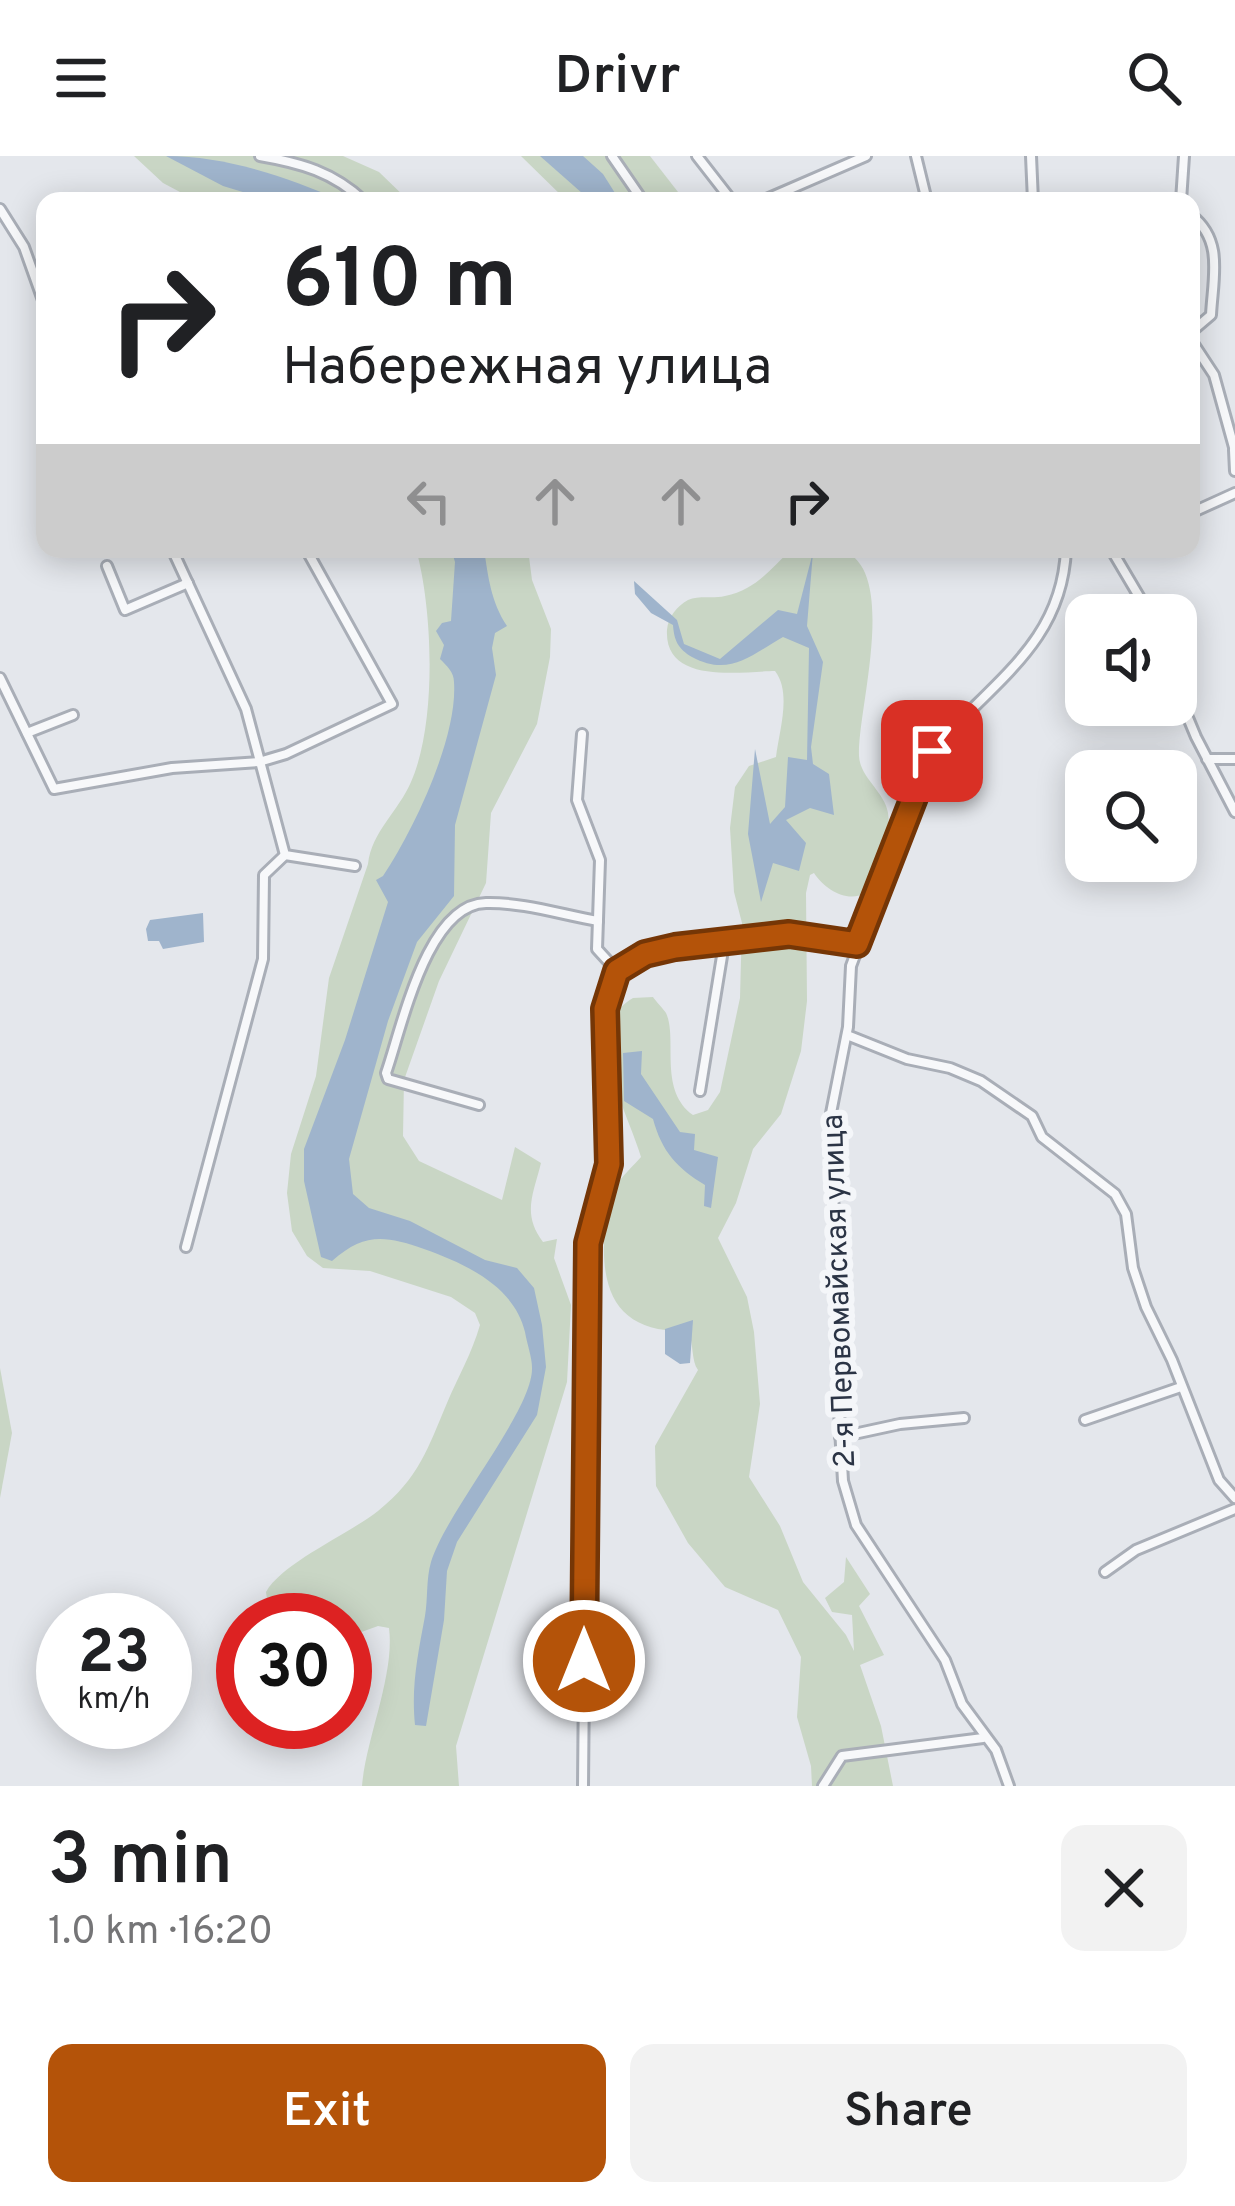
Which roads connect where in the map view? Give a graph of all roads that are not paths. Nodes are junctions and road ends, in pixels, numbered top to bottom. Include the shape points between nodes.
1 (260, 156) edge
2 (613, 156) edge
3 (697, 156) edge
4 (866, 156) edge
5 (916, 156) edge
6 (1031, 156) edge
7 (1184, 156) edge
8 (354, 192) edge
9 (637, 192) edge
10 (725, 192) edge
11 (782, 192) edge
12 (925, 192) edge
13 (1033, 192) edge
14 (1182, 192) edge
15 (0, 208) edge
16 (1200, 222) edge
17 (36, 281) edge
18 (1200, 327) edge
19 (1200, 351) edge
20 (1234, 451) edge
21 (1235, 471) edge
22 (1235, 493) edge
23 (1200, 509) edge
24 (176, 558) edge
25 (311, 558) edge
26 (1065, 558) edge
27 (1116, 558) edge
28 (107, 566) dead end
29 (188, 583) junction
30 (1138, 594) edge
31 (0, 678) edge
32 (74, 715) dead end
33 (1192, 726) edge
34 (27, 733) junction
35 (582, 734) dead end
36 (1207, 759) junction
37 (1235, 759) edge
38 (259, 762) junction
39 (1235, 812) edge
40 (285, 855) junction
41 (355, 866) dead end
42 (598, 921) junction
43 (724, 944) junction
44 (857, 944) junction
45 (617, 971) junction
46 (847, 1035) junction
47 (700, 1091) dead end
48 (479, 1105) dead end
49 (186, 1247) dead end
50 (1181, 1387) junction
51 (964, 1418) dead end
52 (1085, 1420) dead end
53 (840, 1437) junction
54 (1235, 1498) edge
55 (1235, 1510) edge
56 (1105, 1572) dead end
57 (990, 1740) junction
58 (583, 1786) edge
59 (823, 1786) edge
60 (1009, 1786) edge

1 - 8 street via 312,167
2 - 9 street
3 - 10 street
4 - 11 street
5 - 12 street
6 - 13 street
7 - 14 street
15 - 17 street
16 - 18 street via 1215,244 1211,315
19 - 20 street
20 - 21 street
22 - 23 street
24 - 29 street
25 - 38 street via 392,704
26 - 44 street, 2-я Первомайская улица via 1060,597 1037,638 932,751
27 - 30 street
28 - 29 street via 125,610
29 - 38 street via 246,709
31 - 34 street
32 - 34 street
33 - 36 street
34 - 38 street via 54,789
35 - 42 street via 577,800 601,860
36 - 37 street
36 - 39 street
38 - 40 street
40 - 41 street
40 - 49 street via 264,874 263,959
42 - 45 street via 597,949
42 - 48 street via 485,903 450,918 434,938 386,1073
43 - 44 street via 789,934
43 - 45 street via 645,954
43 - 47 street
44 - 46 street, 2-я Первомайская улица
45 - 58 street via 605,1009 609,1164 588,1243
46 - 50 street via 981,1081 1032,1116 1042,1137 1115,1194 1138,1286
46 - 53 street, 2-я Первомайская улица via 830,1143
50 - 52 street
50 - 54 street via 1219,1480
51 - 53 street
53 - 57 street, 2-я Первомайская улица via 856,1525
55 - 56 street via 1136,1550
57 - 59 street via 842,1756
57 - 60 street, 2-я Первомайская улица

